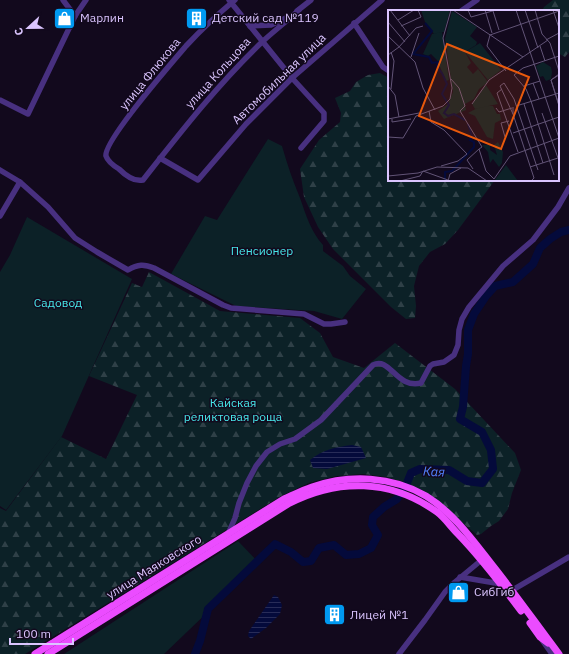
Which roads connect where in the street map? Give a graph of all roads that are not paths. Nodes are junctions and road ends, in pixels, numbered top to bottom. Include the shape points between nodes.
1 (63, 0) edge
2 (86, 0) edge
3 (311, 0) edge
4 (382, 0) edge
5 (477, 0) edge
6 (232, 1) edge
7 (299, 10) junction
8 (462, 10) edge
9 (75, 16) junction
10 (354, 24) junction
11 (250, 26) junction
12 (262, 42) junction
13 (388, 70) edge
14 (292, 78) junction
15 (0, 100) edge
16 (301, 148) dead end
17 (107, 150) joint
18 (160, 158) junction
19 (0, 170) edge
20 (20, 182) junction
21 (569, 188) edge
22 (0, 216) edge
23 (345, 322) dead end
24 (390, 485) junction
25 (228, 534) junction
26 (569, 557) edge
27 (483, 558) junction
28 (460, 577) junction
29 (501, 584) junction
30 (510, 592) junction
31 (540, 637) junction
32 (34, 654) edge
33 (48, 654) edge
34 (399, 654) edge
35 (552, 654) edge
36 (560, 654) edge

1 - 9 street
2 - 9 street
3 - 7 street, улица Кольцова
4 - 10 street, Автомобильная улица
5 - 8 street
6 - 11 street
6 - 17 street, улица Флюкова via 187,45 152,86
7 - 11 street, улица Кольцова via 271,25
7 - 12 street, улица Кольцова
9 - 15 street via 28,114
10 - 13 street via 383,67
10 - 14 street, Автомобильная улица
11 - 12 street
12 - 14 street
12 - 18 street, улица Кольцова via 224,82
14 - 16 street via 324,113 324,121
14 - 18 street, Автомобильная улица via 246,124 198,180
17 - 18 street, улица Кольцова via 106,156 109,161 138,181 142,180
19 - 20 street
20 - 22 street
20 - 23 street via 48,207 75,238 128,270 138,265 146,265 231,308 304,314 324,324
21 - 25 street via 534,240 503,266 469,307 462,319 454,355 444,362 430,366 421,383 413,385 381,363 376,363 321,420 295,439 280,444 268,452 256,466 247,484
24 - 25 main road, улица Маяковского via 360,478 311,487
24 - 27 main road via 414,495 426,496 452,517
24 - 33 main road, улица Маяковского via 340,487 299,498 237,534
25 - 32 main road, улица Маяковского
26 - 30 street
27 - 28 street
27 - 29 main road
27 - 30 main road
28 - 29 street
28 - 34 street via 445,592
29 - 30 main road
30 - 31 main road
30 - 36 main road
31 - 35 street
31 - 36 main road

